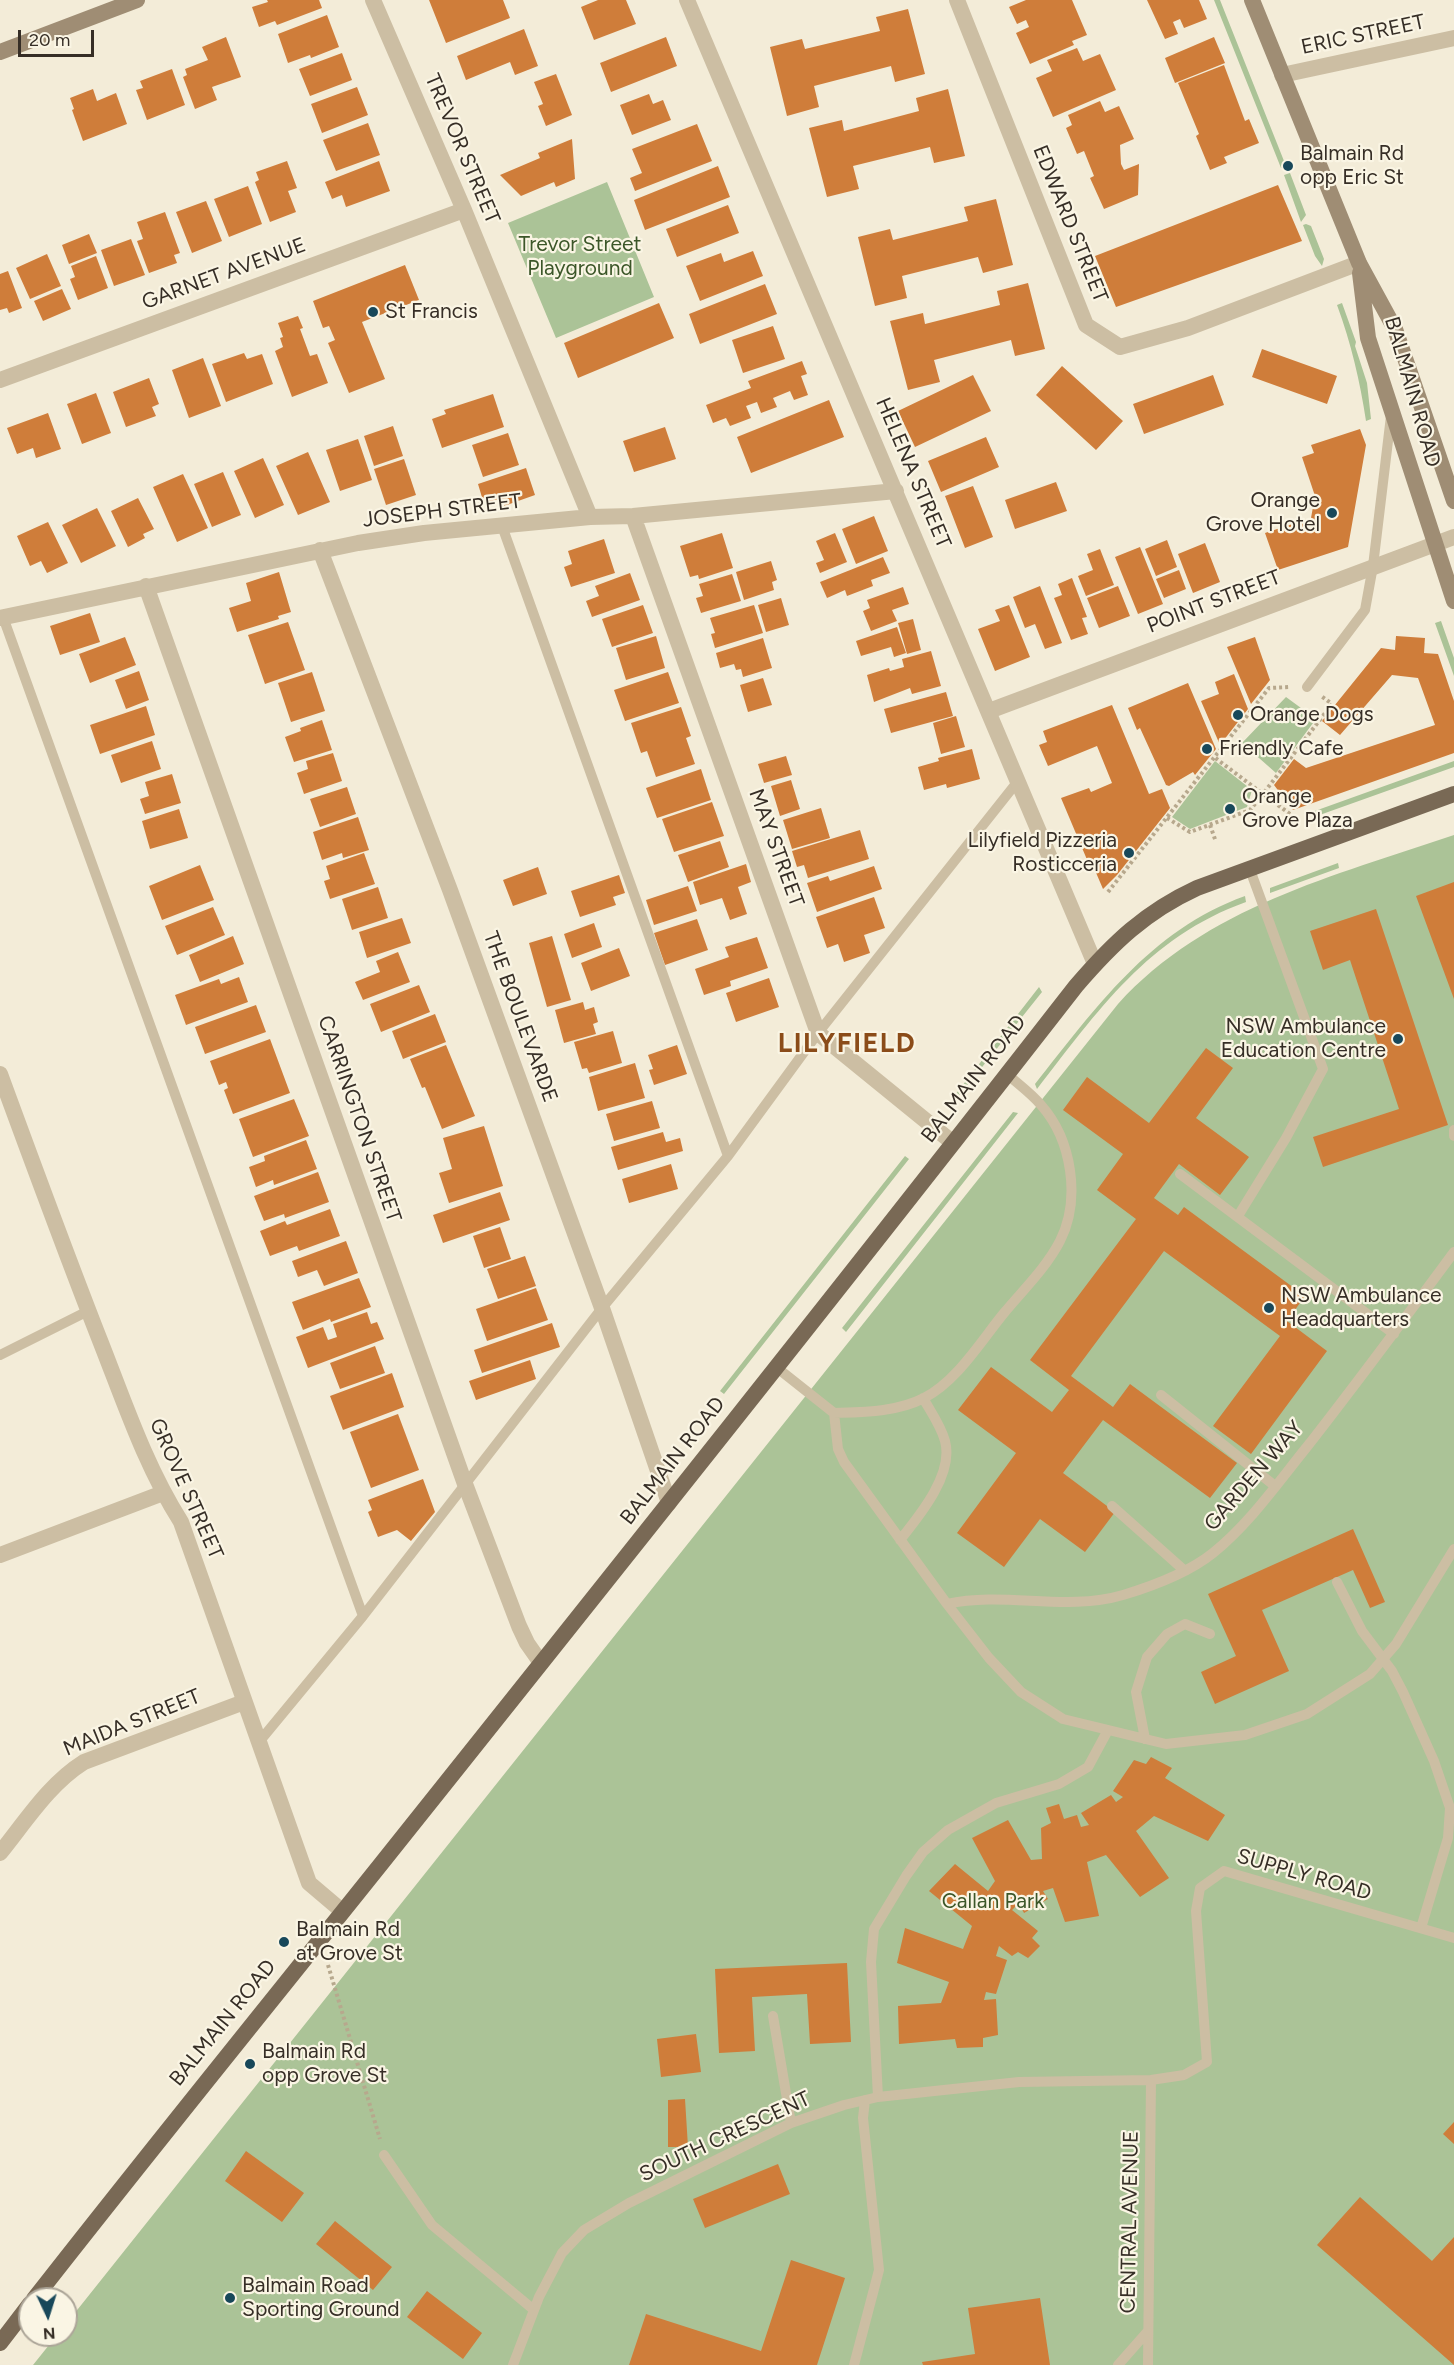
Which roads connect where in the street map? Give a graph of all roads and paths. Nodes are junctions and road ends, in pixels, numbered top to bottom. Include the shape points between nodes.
1 (137, 0) edge
2 (373, 0) edge
3 (687, 0) edge
4 (957, 0) edge
5 (1252, 0) edge
6 (1454, 38) edge
7 (0, 52) edge
8 (1282, 75) junction
9 (464, 210) junction
10 (1359, 263) junction
11 (0, 380) edge
12 (1391, 412) junction
13 (896, 491) junction
14 (1454, 501) edge
15 (633, 516) junction
16 (590, 517) junction
17 (502, 526) junction
18 (1454, 537) edge
19 (1435, 542) junction
20 (320, 550) junction
21 (1373, 566) junction
22 (146, 586) junction
23 (1454, 601) edge
24 (2, 617) edge
25 (1307, 687) junction
26 (989, 711) junction
27 (1214, 757) junction
28 (1018, 782) junction
29 (1263, 794) junction
30 (1454, 794) edge
31 (1290, 814) dead end
32 (1167, 818) junction
33 (1210, 825) junction
34 (1216, 842) dead end
35 (1249, 867) junction
36 (1108, 892) dead end
37 (1095, 964) junction
38 (818, 1033) junction
39 (0, 1074) edge
40 (1007, 1074) junction
41 (1454, 1130) edge
42 (1454, 1136) edge
43 (952, 1142) junction
44 (728, 1156) junction
45 (1180, 1174) dead end
46 (1238, 1216) junction
47 (1454, 1252) edge
48 (602, 1308) junction
49 (88, 1311) junction
50 (1394, 1334) junction
51 (0, 1355) edge
52 (776, 1367) junction
53 (1161, 1395) dead end
54 (923, 1398) junction
55 (834, 1413) junction
56 (465, 1484) junction
57 (1275, 1486) junction
58 (163, 1494) junction
59 (669, 1503) junction
60 (1112, 1506) dead end
61 (900, 1540) junction
62 (1454, 1549) edge
63 (0, 1555) edge
64 (1185, 1571) junction
65 (1337, 1582) dead end
66 (947, 1604) junction
67 (363, 1616) junction
68 (1210, 1634) dead end
69 (1383, 1659) junction
70 (541, 1663) junction
71 (244, 1702) junction
72 (1108, 1730) junction
73 (1145, 1739) junction
74 (259, 1742) junction
75 (0, 1853) edge
76 (342, 1911) junction
77 (1420, 1928) junction
78 (320, 1938) junction
79 (1454, 1938) edge
80 (773, 2016) dead end
81 (1151, 2080) junction
82 (878, 2097) junction
83 (865, 2100) junction
84 (791, 2123) junction
85 (384, 2154) joint
86 (44, 2287) edge
87 (534, 2310) junction
88 (18, 2320) edge
89 (1148, 2331) junction
90 (0, 2343) edge
91 (513, 2365) edge
92 (854, 2365) edge
93 (1118, 2365) edge
94 (1148, 2365) edge

1 - 7 main road
2 - 9 street, TREVOR STREET
3 - 13 street, HELENA STREET
4 - 10 street, EDWARD STREET via 1086,325 1120,347 1188,328
5 - 8 main road, BALMAIN ROAD
6 - 8 street, ERIC STREET
8 - 10 main road, BALMAIN ROAD
9 - 11 street, GARNET AVENUE
9 - 16 street, TREVOR STREET
10 - 12 main road, BALMAIN ROAD via 1368,338
10 - 14 main road, BALMAIN ROAD via 1395,328
12 - 19 main road, BALMAIN ROAD
12 - 21 lane
13 - 15 street, JOSEPH STREET
13 - 26 street, HELENA STREET
15 - 16 street, JOSEPH STREET
15 - 38 street, MAY STREET
16 - 17 street, JOSEPH STREET
17 - 20 street, JOSEPH STREET via 424,533
17 - 44 lane
18 - 19 street, POINT STREET
19 - 21 street, POINT STREET
19 - 23 main road, BALMAIN ROAD
20 - 22 street, JOSEPH STREET
20 - 48 street, THE BOULEVARDE via 450,890
21 - 25 lane via 1365,610
21 - 26 street, POINT STREET
22 - 24 street, JOSEPH STREET
22 - 56 street, CARRINGTON STREET
24 - 67 lane
25 - 27 path via 1269,687
25 - 29 path via 1332,704
26 - 28 street, HELENA STREET
27 - 29 path
27 - 32 path
28 - 37 street, HELENA STREET
28 - 38 lane
29 - 31 path
29 - 33 path via 1250,810
30 - 35 main road, BALMAIN ROAD
32 - 33 path via 1190,832
32 - 36 path
33 - 34 path
35 - 37 main road, BALMAIN ROAD via 1168,901 1118,939
35 - 46 lane via 1323,1069
37 - 40 main road, BALMAIN ROAD
38 - 43 street
38 - 44 lane
39 - 49 street, GROVE STREET
40 - 43 main road, BALMAIN ROAD
40 - 54 lane via 1040,1104 1057,1133 1071,1178 1070,1215 1043,1267 950,1378
41 - 42 lane
43 - 52 main road, BALMAIN ROAD
44 - 48 lane
45 - 46 lane
46 - 50 lane
47 - 50 lane, GARDEN WAY
48 - 56 lane
48 - 59 street, THE BOULEVARDE
49 - 51 lane
49 - 58 street, GROVE STREET
50 - 57 lane, GARDEN WAY
52 - 55 lane
52 - 59 main road, BALMAIN ROAD
53 - 57 lane
54 - 55 lane via 892,1409
54 - 61 lane via 945,1441 947,1463 925,1509
55 - 61 lane via 838,1449 844,1462
56 - 67 lane
56 - 70 street, CARRINGTON STREET via 519,1626
57 - 64 lane, GARDEN WAY via 1213,1554
58 - 63 street
58 - 71 street, GROVE STREET via 181,1522
59 - 70 main road, BALMAIN ROAD
60 - 64 lane
61 - 66 lane
62 - 69 lane
64 - 66 lane, GARDEN WAY via 1123,1595 1092,1602 984,1599
65 - 69 lane via 1362,1631
66 - 72 lane via 1020,1692 1063,1719
67 - 74 lane
68 - 73 lane via 1185,1624 1167,1634 1147,1657 1136,1692
69 - 73 lane via 1370,1674 1307,1714 1245,1735 1166,1744
69 - 77 lane via 1403,1692 1450,1808 1448,1838
70 - 76 main road, BALMAIN ROAD
71 - 74 street, GROVE STREET
71 - 75 street, MAIDA STREET via 84,1762 66,1773
72 - 73 lane
72 - 82 lane via 1088,1767 1059,1784 996,1803 948,1830 923,1851 906,1876 874,1929 871,1962
74 - 76 street, GROVE STREET via 309,1883
76 - 78 main road, BALMAIN ROAD
77 - 79 lane, SUPPLY ROAD
77 - 81 lane, SUPPLY ROAD via 1224,1871 1200,1888 1196,1911 1207,2062 1184,2075
78 - 85 path
78 - 86 main road, BALMAIN ROAD
80 - 84 lane
81 - 82 lane, SOUTH CRESCENT via 1019,2082
81 - 89 lane, CENTRAL AVENUE
82 - 83 lane, SOUTH CRESCENT
83 - 84 lane, SOUTH CRESCENT
83 - 92 lane via 879,2270
84 - 87 lane, SOUTH CRESCENT via 629,2203 584,2230 562,2253
85 - 87 lane via 432,2224
87 - 91 lane, SOUTH CRESCENT
88 - 90 main road
89 - 93 lane
89 - 94 lane, CENTRAL AVENUE

